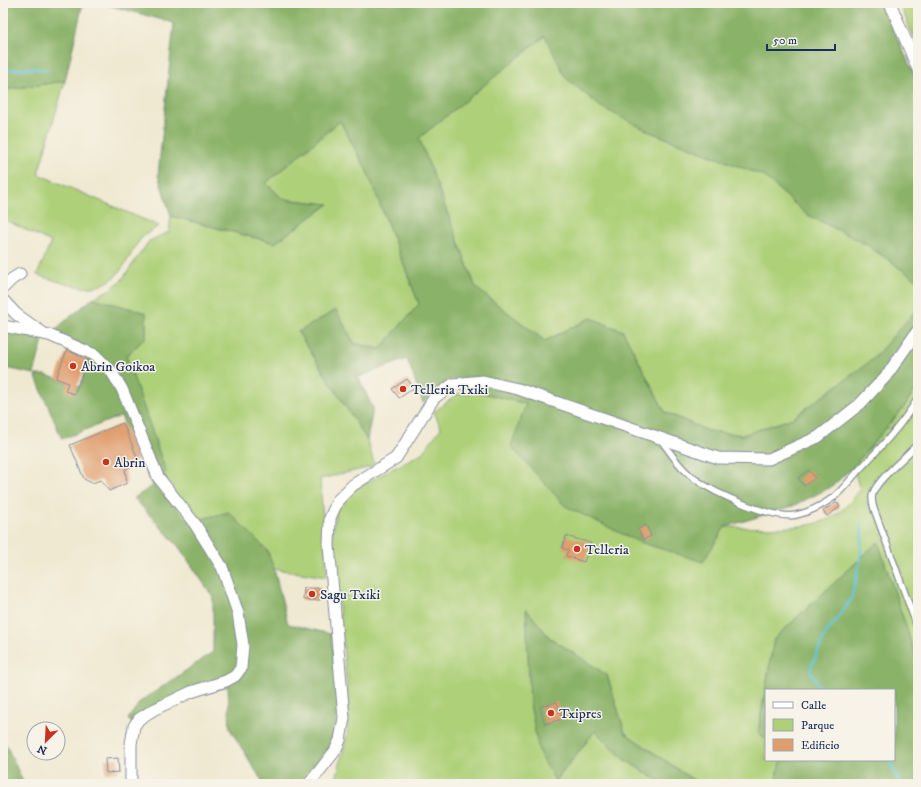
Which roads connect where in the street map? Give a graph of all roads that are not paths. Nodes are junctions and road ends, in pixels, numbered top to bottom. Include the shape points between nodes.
1 (890, 3) edge
2 (918, 69) edge
3 (20, 274) dead end
4 (3, 288) edge
5 (3, 300) edge
6 (3, 326) edge
7 (918, 330) edge
8 (43, 333) junction
9 (918, 398) edge
10 (657, 436) junction
11 (918, 443) edge
12 (918, 629) edge
13 (131, 784) edge
14 (309, 784) edge

1 - 2 street
3 - 4 street
5 - 8 street via 16,314
6 - 8 street
7 - 10 street via 886,375 860,404 818,438 769,459 718,458
8 - 13 street via 95,355 110,371 122,389 158,477 195,524 222,566 238,613 244,645 241,668 226,682 191,692 139,719 134,726 131,744
9 - 10 lane via 909,414 889,438 834,496 812,510 794,516 741,504 694,479
10 - 14 street via 518,389 483,381 453,384 434,398 396,458 352,485 338,500 330,518 329,545 344,718 335,751
11 - 12 lane via 877,485 872,496 874,509

